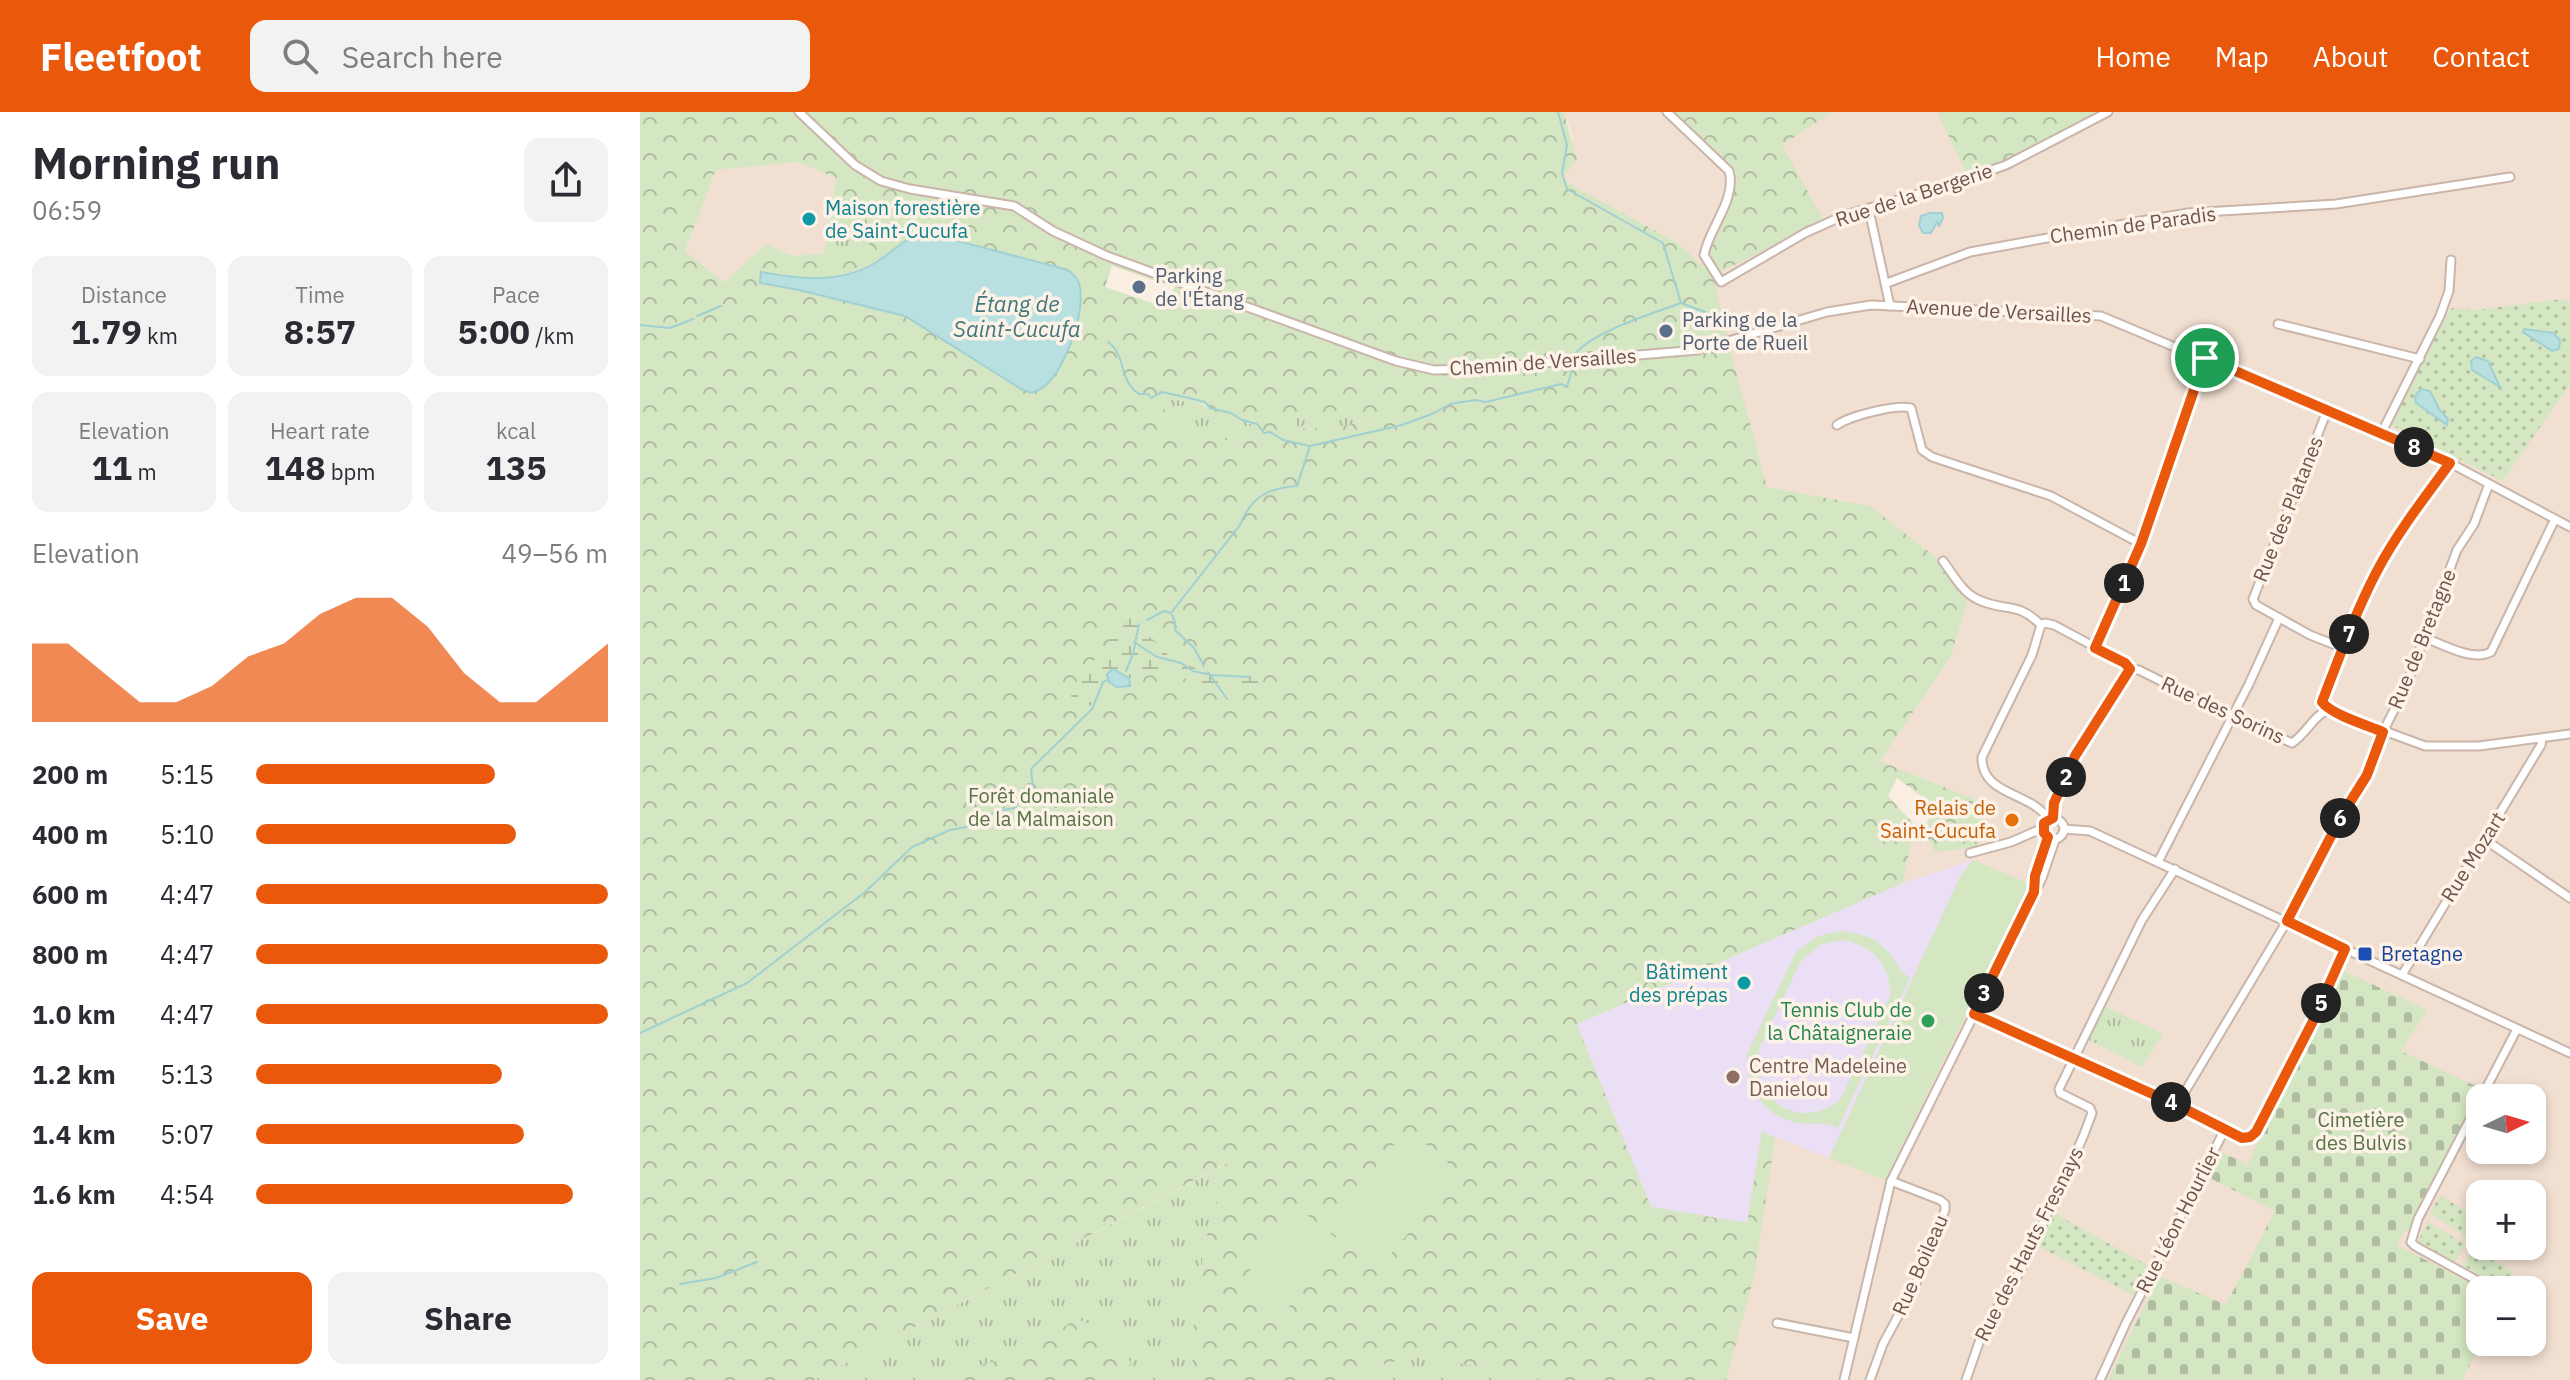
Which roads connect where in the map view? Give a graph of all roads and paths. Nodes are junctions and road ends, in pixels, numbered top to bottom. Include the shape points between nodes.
1 (799, 112) edge
2 (1667, 112) edge
3 (2108, 112) edge
4 (2510, 177) dead end
5 (1869, 210) junction
6 (2451, 260) dead end
7 (1887, 283) junction
8 (1890, 306) junction
9 (2278, 324) dead end
10 (1769, 330) joint
11 (2205, 358) junction
12 (2420, 359) junction
13 (2327, 411) junction
14 (1837, 425) dead end
15 (2381, 434) junction
16 (2450, 463) junction
17 (2489, 484) junction
18 (2555, 519) junction
19 (2570, 527) edge
20 (2141, 544) junction
21 (1943, 561) dead end
22 (2279, 618) junction
23 (2041, 625) junction
24 (2423, 637) junction
25 (2095, 648) junction
26 (2343, 648) junction
27 (2130, 669) junction
28 (2328, 710) junction
29 (2232, 717) junction
30 (2383, 732) junction
31 (2570, 734) edge
32 (2542, 738) junction
33 (2051, 819) junction
34 (2043, 828) junction
35 (2064, 829) junction
36 (2051, 839) junction
37 (2484, 839) junction
38 (1970, 853) dead end
39 (2158, 862) junction
40 (2175, 869) junction
41 (2570, 898) edge
42 (2287, 921) junction
43 (2345, 949) junction
44 (2402, 975) junction
45 (1974, 1014) junction
46 (2517, 1029) junction
47 (2570, 1053) edge
48 (2074, 1058) junction
49 (2489, 1084) edge
50 (2177, 1105) junction
51 (2466, 1128) edge
52 (2225, 1129) junction
53 (1891, 1181) junction
54 (2470, 1276) edge
55 (1777, 1323) dead end
56 (1854, 1338) junction
57 (1844, 1380) edge
58 (1870, 1380) edge
59 (1966, 1380) edge
60 (2100, 1380) edge

1 - 10 street, Chemin de Versailles via 855,165 881,181 1014,206 1075,241 1172,282 1434,370 1698,350
2 - 5 street, Rue de la Bergerie via 1729,171 1729,192 1704,255 1721,282 1805,233
3 - 5 street, Rue de la Bergerie via 2006,165
4 - 7 street, Chemin de Paradis via 2336,204 2152,219 1970,252
5 - 7 street
6 - 12 street via 2449,291
7 - 8 street
8 - 10 street, Avenue de Versailles via 1827,312
8 - 11 street, Avenue de Versailles via 2101,316
9 - 12 street
11 - 13 street, Avenue de Versailles
11 - 20 street
12 - 15 street
13 - 15 street, Avenue de Versailles
13 - 22 street, Rue des Platanes via 2253,599
14 - 20 street via 1845,419 1911,408 1922,450 1932,457 2051,496
15 - 16 street, Avenue de Versailles
16 - 17 street, Avenue de Versailles
16 - 26 street via 2379,568
17 - 18 street, Avenue de Versailles
17 - 24 street, Rue de Bretagne
18 - 19 street, Avenue de Versailles
18 - 24 street via 2491,652 2474,656
20 - 25 street
21 - 23 street, Rue des Sorins via 1976,599 2028,612
22 - 26 street, Rue des Platanes
22 - 29 street
23 - 25 street, Rue des Sorins via 2054,625
23 - 33 street via 1982,764 1997,787
24 - 30 street, Rue de Bretagne
25 - 27 street, Rue des Sorins
26 - 28 street via 2322,702
27 - 29 street, Rue des Sorins
27 - 33 street via 2075,756
28 - 29 street, Rue des Sorins via 2292,743
28 - 30 street
29 - 39 street
30 - 32 street via 2443,748
30 - 42 street, Rue de Bretagne via 2367,775
31 - 32 street
32 - 37 street, Rue Mozart
33 - 34 street
33 - 35 street
34 - 36 street
34 - 38 street
35 - 36 street
35 - 39 street via 2090,831
36 - 45 street via 2042,878
37 - 41 street
37 - 44 street, Rue Mozart
39 - 40 street
40 - 42 street
40 - 48 street, Rue des Hauts Fresnays via 2142,920
42 - 43 street
42 - 50 street
43 - 44 street
43 - 52 street via 2256,1132 2242,1138
44 - 46 street
45 - 48 street, Rue Léon Hourlier
45 - 53 street
46 - 47 street
46 - 49 street
48 - 50 street, Rue Léon Hourlier
48 - 59 street, Rue des Hauts Fresnays via 2060,1093 2092,1113 2021,1270 1983,1331
50 - 52 street, Rue Léon Hourlier
51 - 54 street via 2411,1242
52 - 60 street, Rue Léon Hourlier
53 - 56 street
53 - 58 street, Rue Boileau via 1940,1200 1945,1210
55 - 56 street
56 - 57 street

